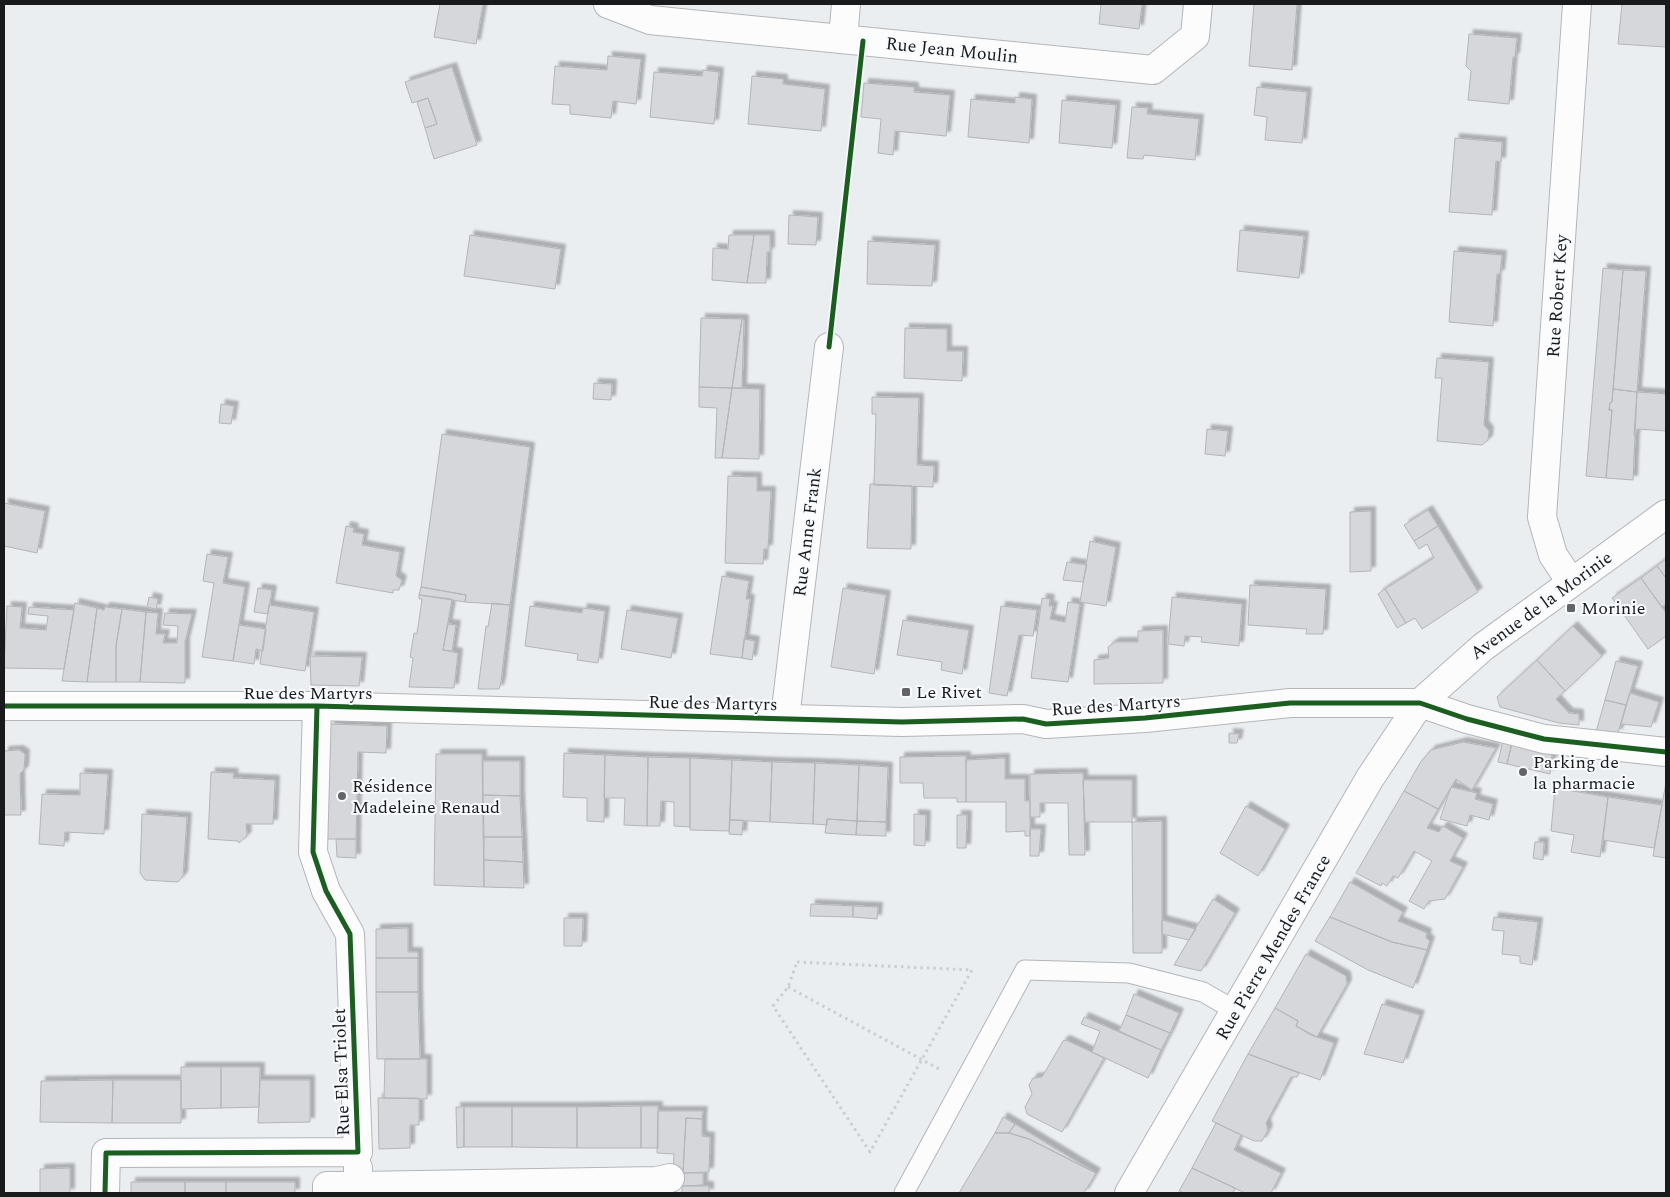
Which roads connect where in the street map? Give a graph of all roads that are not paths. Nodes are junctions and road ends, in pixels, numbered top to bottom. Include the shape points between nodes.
1 (608, 4) edge
2 (846, 4) edge
3 (1198, 4) edge
4 (1577, 4) edge
5 (853, 40) junction
6 (829, 346) road end
7 (1666, 514) edge
8 (1571, 582) junction
9 (1420, 703) junction
10 (4, 706) edge
11 (317, 706) junction
12 (785, 718) junction
13 (1666, 752) edge
14 (1236, 1011) junction
15 (358, 1152) junction
16 (670, 1178) dead end
17 (358, 1186) junction
18 (106, 1193) edge
19 (327, 1193) edge
20 (904, 1193) edge
21 (1130, 1193) edge

1 - 5 street, Rue Jean Moulin via 650,20
2 - 5 street
3 - 5 street, Rue Jean Moulin via 1195,36 1153,70
4 - 8 street, Rue Robert Key via 1542,518 1553,555
6 - 12 street, Rue Anne Frank
7 - 8 street, Avenue de la Morinie
8 - 9 street, Avenue de la Morinie via 1473,654
9 - 12 street, Rue des Martyrs via 1290,703 1145,718 1046,724 1023,720 902,722
9 - 13 street, Rue des Martyrs via 1544,739
9 - 14 street, Rue Pierre Mendes France via 1370,778
10 - 11 street, Rue des Martyrs
11 - 12 street, Rue des Martyrs
11 - 15 street, Rue Elsa Triolet via 313,852 326,891 350,934
14 - 20 lane via 1203,992 1129,973 1025,970
14 - 21 street, Rue Pierre Mendes France
15 - 17 street
15 - 18 street, Rue Elsa Triolet via 106,1153
16 - 17 street via 657,1181
17 - 19 street via 327,1186

